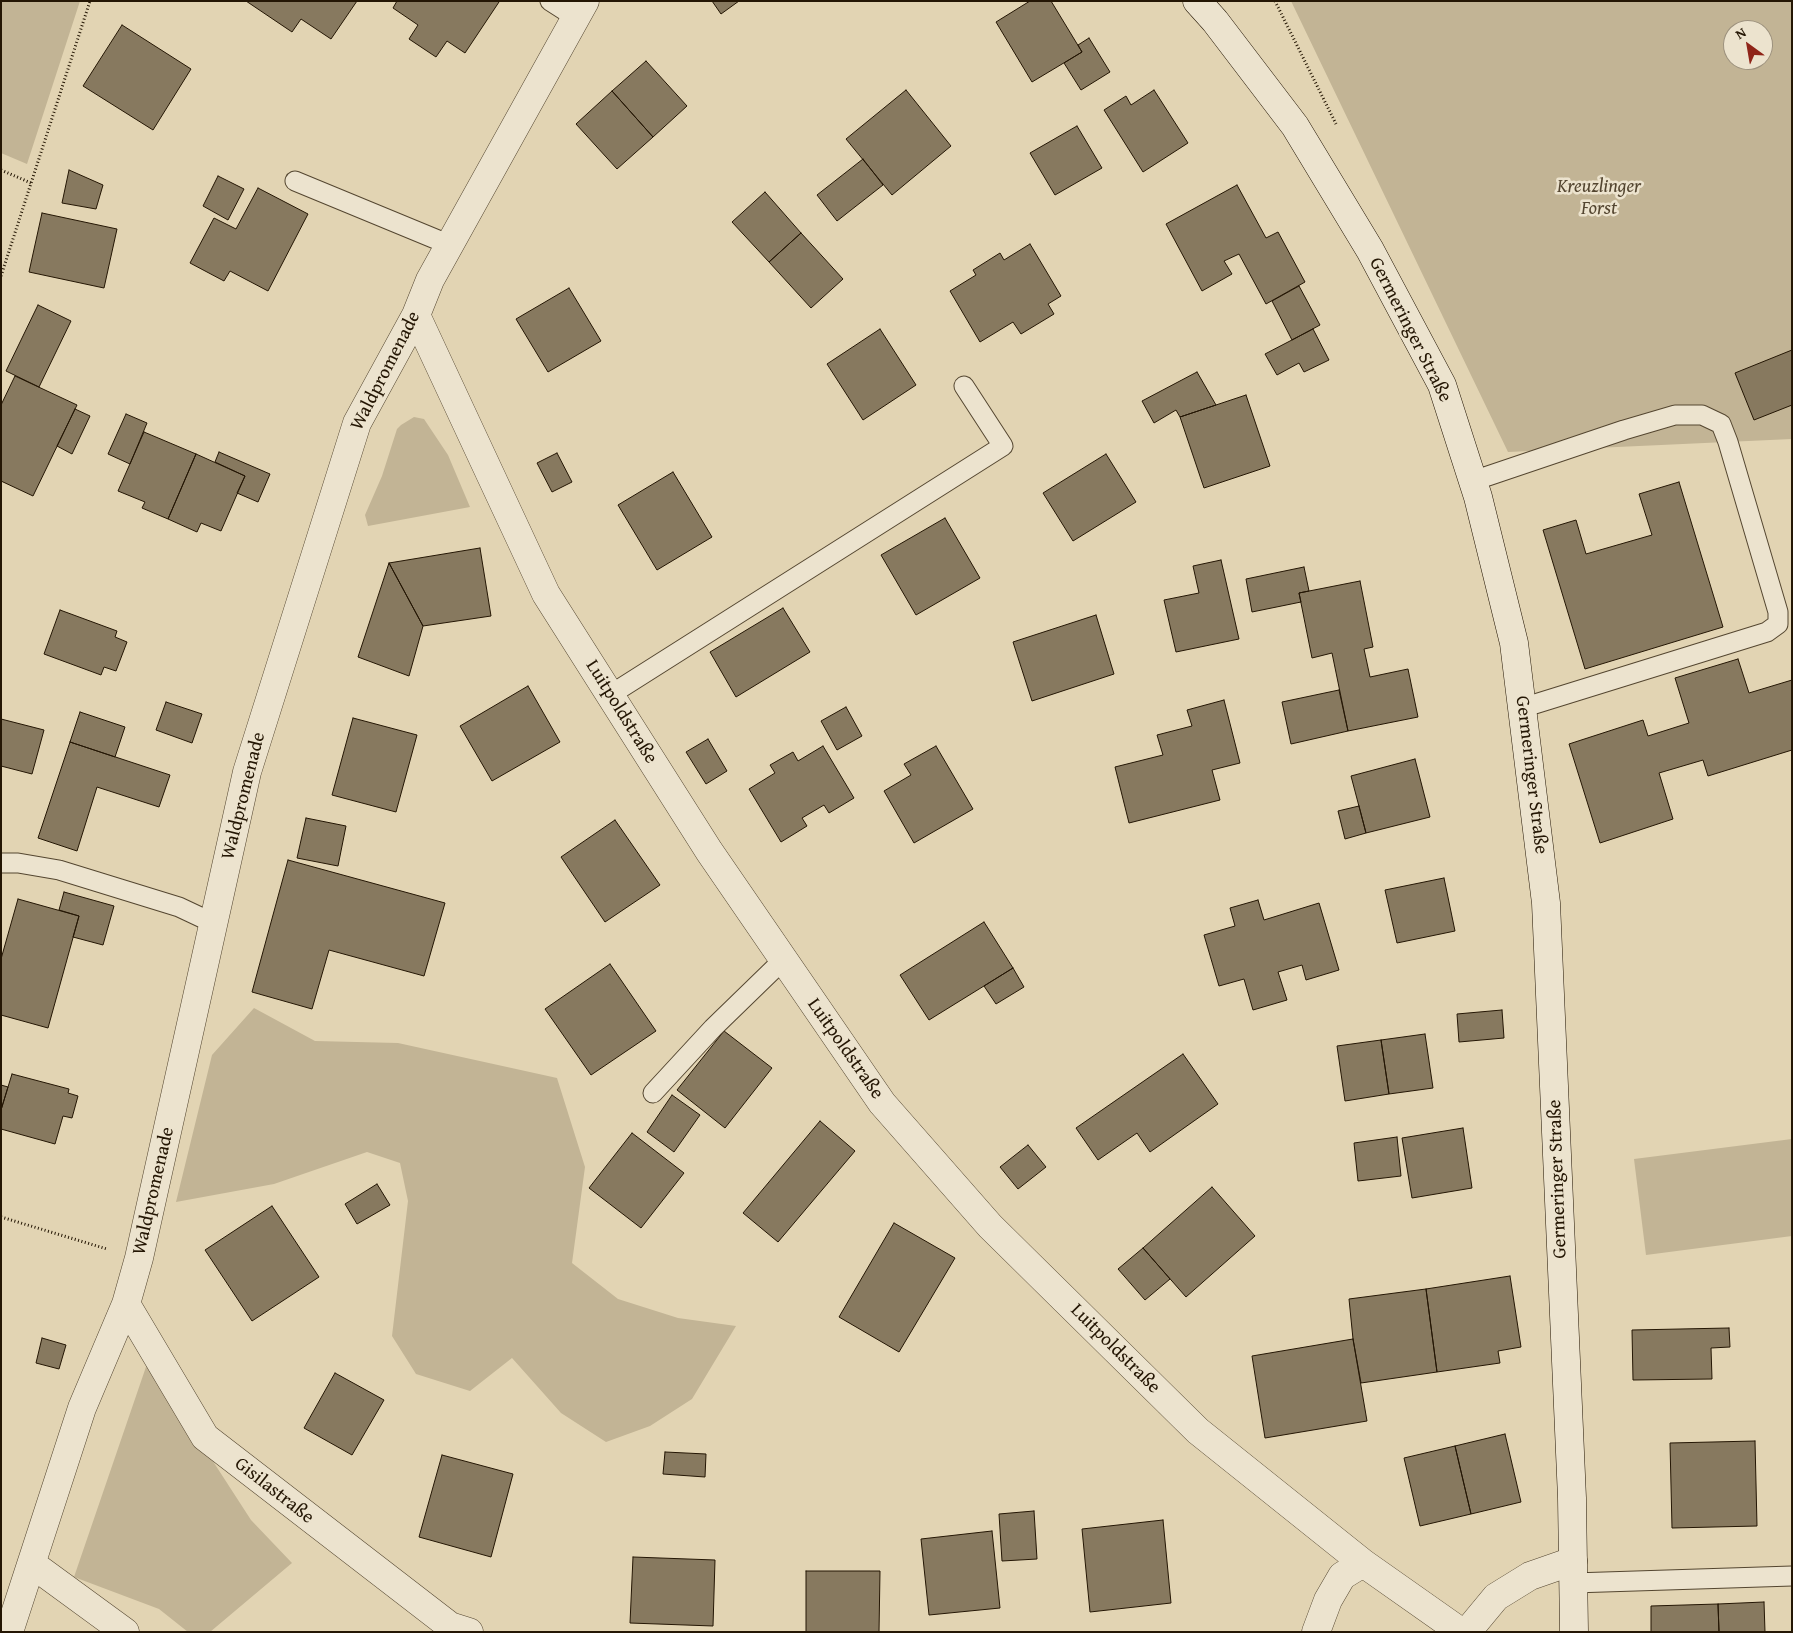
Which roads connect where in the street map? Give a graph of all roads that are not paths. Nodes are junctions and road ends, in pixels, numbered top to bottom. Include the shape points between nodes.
1 (550, 1) edge
2 (1197, 1) edge
3 (580, 9) edge
4 (295, 181) dead end
5 (450, 245) junction
6 (416, 315) junction
7 (964, 386) dead end
8 (1473, 482) junction
9 (610, 695) junction
10 (1522, 708) junction
11 (1, 863) edge
12 (213, 923) junction
13 (783, 960) junction
14 (653, 1094) dead end
15 (126, 1304) junction
16 (1363, 1563) junction
17 (32, 1564) junction
18 (1573, 1572) junction
19 (1792, 1576) edge
20 (9, 1632) edge
21 (125, 1632) edge
22 (469, 1632) edge
23 (1316, 1632) edge
24 (1461, 1632) edge
25 (1467, 1632) edge
26 (1574, 1632) edge

1 - 3 lane
2 - 8 street, Germeringer Straße via 1295,126 1370,250 1442,385
3 - 5 street, Waldpromenade
4 - 5 lane
5 - 6 street, Waldpromenade via 430,280
6 - 9 street, Luitpoldstraße via 546,594
6 - 12 street, Waldpromenade via 357,423 247,772
7 - 9 lane via 1003,446
8 - 10 street, Germeringer Straße via 1514,643
8 - 10 lane via 1624,430 1675,416 1702,415 1720,424 1728,442 1778,612 1778,624 1767,632
9 - 13 street, Luitpoldstraße via 708,851
10 - 18 street, Germeringer Straße via 1546,903
11 - 12 lane via 59,870 179,907
12 - 15 street, Waldpromenade
13 - 14 lane via 713,1028
13 - 16 street, Luitpoldstraße via 882,1103 990,1226 1198,1431
15 - 17 street, Waldpromenade via 82,1408
15 - 22 street, Gisilastraße via 204,1437 450,1626
16 - 23 street via 1342,1576 1328,1600
16 - 24 street, Luitpoldstraße
17 - 20 street, Waldpromenade
17 - 21 street
18 - 19 lane
18 - 25 street via 1530,1576 1496,1597
18 - 26 street, Germeringer Straße

